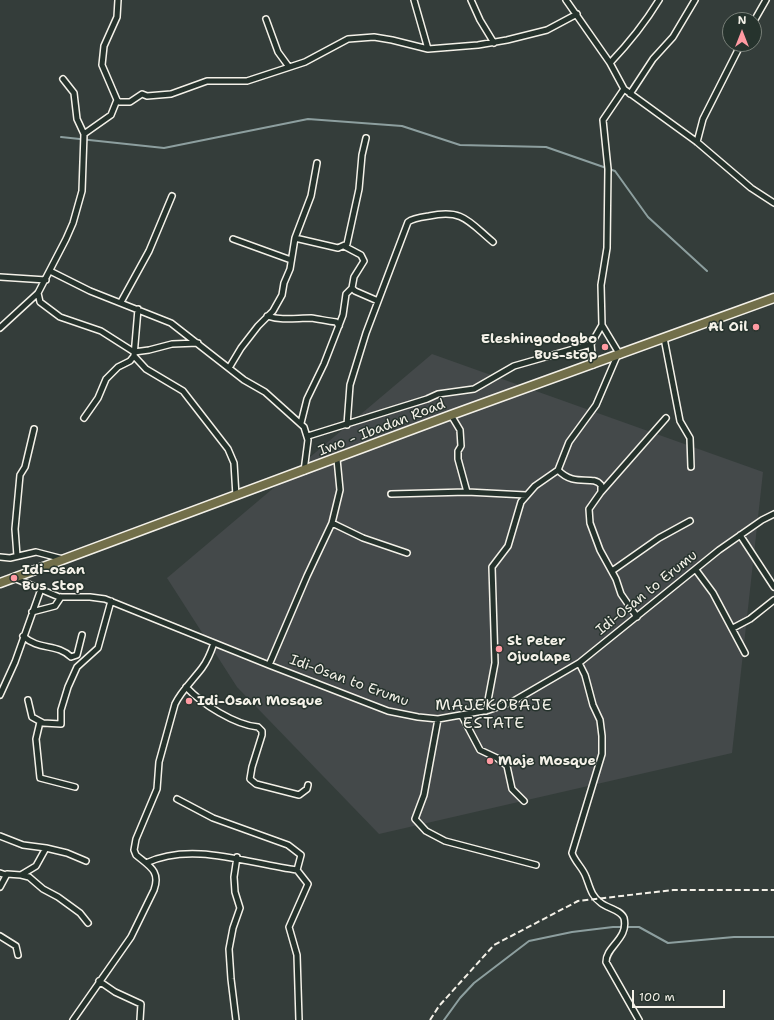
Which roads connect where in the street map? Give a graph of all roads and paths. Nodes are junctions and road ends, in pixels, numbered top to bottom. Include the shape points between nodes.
1 (118, 0) edge
2 (414, 0) edge
3 (471, 0) edge
4 (566, 0) edge
5 (658, 0) edge
6 (695, 0) edge
7 (766, 0) edge
8 (759, 12) edge
9 (577, 14) junction
10 (266, 19) dead end
11 (494, 42) junction
12 (428, 49) junction
13 (737, 52) edge
14 (610, 63) junction
15 (289, 67) junction
16 (63, 79) dead end
17 (624, 89) junction
18 (630, 94) junction
19 (117, 100) junction
20 (84, 134) junction
21 (366, 138) dead end
22 (697, 142) junction
23 (317, 164) dead end
24 (172, 196) dead end
25 (774, 203) edge
26 (295, 238) junction
27 (233, 239) dead end
28 (493, 242) dead end
29 (344, 246) junction
30 (291, 260) junction
31 (52, 269) junction
32 (0, 277) edge
33 (47, 278) junction
34 (352, 288) junction
35 (38, 293) junction
36 (774, 298) edge
37 (30, 300) junction
38 (378, 301) junction
39 (40, 302) junction
40 (121, 302) junction
41 (138, 309) junction
42 (267, 316) junction
43 (602, 325) junction
44 (339, 326) junction
45 (0, 328) edge
46 (664, 338) junction
47 (198, 343) junction
48 (591, 344) junction
49 (134, 354) junction
50 (619, 355) junction
51 (593, 365) junction
52 (228, 368) junction
53 (451, 415) junction
54 (84, 418) dead end
55 (666, 418) dead end
56 (301, 423) junction
57 (347, 425) junction
58 (34, 429) dead end
59 (308, 436) junction
60 (337, 459) junction
61 (691, 467) dead end
62 (558, 470) junction
63 (304, 471) junction
64 (467, 492) junction
65 (601, 492) junction
66 (391, 494) dead end
67 (526, 495) junction
68 (236, 496) junction
69 (774, 514) edge
70 (690, 521) dead end
71 (332, 523) junction
72 (740, 535) junction
73 (407, 553) dead end
74 (17, 556) junction
75 (0, 557) edge
76 (64, 560) junction
77 (696, 570) junction
78 (612, 571) junction
79 (14, 578) junction
80 (0, 583) edge
81 (774, 587) edge
82 (41, 589) junction
83 (61, 598) junction
84 (774, 600) edge
85 (111, 601) junction
86 (32, 612) junction
87 (637, 617) junction
88 (733, 628) junction
89 (82, 635) dead end
90 (23, 636) junction
91 (214, 643) junction
92 (745, 653) dead end
93 (579, 663) junction
94 (269, 665) junction
95 (186, 687) junction
96 (0, 695) edge
97 (28, 700) dead end
98 (486, 711) junction
99 (462, 716) junction
100 (438, 719) junction
101 (40, 722) junction
102 (308, 785) dead end
103 (75, 787) dead end
104 (177, 799) dead end
105 (524, 801) dead end
106 (0, 836) edge
107 (46, 848) junction
108 (237, 857) junction
109 (86, 861) dead end
110 (146, 863) junction
111 (536, 865) dead end
112 (297, 870) junction
113 (0, 873) edge
114 (6, 875) junction
115 (21, 875) junction
116 (0, 887) edge
117 (88, 922) dead end
118 (0, 936) edge
119 (18, 955) dead end
120 (99, 982) junction
121 (72, 1020) edge
122 (140, 1020) edge
123 (236, 1020) edge
124 (299, 1020) edge
125 (639, 1020) edge

1 - 19 street via 117,17 104,46 102,65
2 - 12 street
3 - 11 street
4 - 9 street
5 - 14 street via 629,43
6 - 18 street via 673,37 652,59
7 - 8 street
9 - 11 street via 547,30
9 - 14 street
10 - 15 street via 278,52
11 - 12 street
12 - 15 street via 392,40 359,37 342,42 305,62
13 - 22 street via 703,119
14 - 17 street
15 - 19 street via 247,81 207,81 171,94 142,94 130,102
16 - 20 street via 74,93 77,118
17 - 18 street
17 - 43 street via 603,120 608,168 608,248 601,285
18 - 22 street
19 - 20 street via 111,115
20 - 31 street via 82,191 73,223
21 - 29 street via 349,239
22 - 25 street via 750,188
23 - 26 street via 311,196
24 - 40 street via 148,251
26 - 29 street via 338,248
26 - 30 street
27 - 30 street
28 - 38 street via 463,217 455,214 445,212 410,220
29 - 34 street via 364,258 354,277
30 - 42 street via 282,295
31 - 33 street
31 - 40 street via 90,291
32 - 33 street
33 - 35 street
34 - 38 street
34 - 44 street via 346,294
35 - 37 street
35 - 39 street
36 - 46 main road, Iwo - Ibadan Road
37 - 39 street
37 - 45 street
38 - 57 street via 350,385
39 - 49 street via 60,317 101,331
40 - 41 street
41 - 47 street via 171,323
41 - 49 street
42 - 44 street via 285,320 310,318 336,322
42 - 52 street
43 - 48 street
43 - 50 street
44 - 56 street via 307,399
46 - 50 main road, Iwo - Ibadan Road
46 - 61 street via 680,420 690,438
47 - 49 street via 172,344
47 - 52 street
48 - 51 street
48 - 57 street via 514,366 474,389 438,394 427,400
49 - 54 street via 130,362 118,367 106,379 98,398
49 - 68 street via 155,375 184,391 228,449 234,463
50 - 51 main road, Iwo - Ibadan Road
50 - 62 street via 596,405 569,442
51 - 53 main road, Iwo - Ibadan Road
52 - 56 street via 265,392
53 - 60 main road, Iwo - Ibadan Road
53 - 64 street via 460,430 461,446 458,459
55 - 65 street
56 - 59 street
57 - 59 street
58 - 74 street via 18,487
59 - 63 street
60 - 63 main road, Iwo - Ibadan Road
60 - 71 street via 340,490
62 - 65 street via 573,480 597,480 601,485
62 - 67 street
63 - 68 main road, Iwo - Ibadan Road
64 - 66 street
64 - 67 street
65 - 78 street via 591,505 589,514 600,550
67 - 98 street via 521,502 508,546 490,573 496,663
68 - 76 main road, Iwo - Ibadan Road
69 - 72 street, Idi-Osan to Erumu
70 - 78 street via 659,538
71 - 73 street via 363,538
71 - 94 street
72 - 77 street, Idi-Osan to Erumu
72 - 81 street
74 - 75 street
74 - 76 street via 36,552
76 - 79 main road, Iwo - Ibadan Road
77 - 87 street, Idi-Osan to Erumu
77 - 88 street
78 - 87 street via 621,594
79 - 80 main road, Iwo - Ibadan Road
79 - 82 street, Idi-Osan to Erumu
82 - 83 street, Idi-Osan to Erumu
82 - 86 street
83 - 85 street, Idi-Osan to Erumu via 90,597
83 - 86 street via 55,606
84 - 88 street via 750,619
85 - 91 street, Idi-Osan to Erumu
85 - 101 street via 98,648 77,667 68,686 61,710 61,724
86 - 90 street
87 - 93 street, Idi-Osan to Erumu
88 - 92 street
89 - 90 street via 77,655 71,657 64,650 31,644
90 - 96 street
91 - 94 street, Idi-Osan to Erumu
91 - 95 street via 210,656
93 - 98 street, Idi-Osan to Erumu via 512,702
93 - 125 street via 600,724 602,754 572,853 586,877 590,891 601,904 621,913 624,918 620,940 607,956 606,962
94 - 100 street, Idi-Osan to Erumu via 388,711
95 - 102 street via 203,702 231,718 248,726 258,727 262,731 250,779 256,784 299,795
95 - 110 street via 175,704 159,762 157,789 134,844 136,854
97 - 101 street via 32,717
98 - 99 street, Idi-Osan to Erumu
99 - 100 street, Idi-Osan to Erumu
99 - 105 street via 480,750 507,766 512,789
100 - 111 street via 424,795 415,819 426,831 445,841
101 - 103 street via 36,739 40,778
104 - 112 street via 213,818 288,845 301,855
106 - 107 street
107 - 109 street
107 - 115 street via 36,866
108 - 110 street via 175,856
108 - 112 street
108 - 123 street via 234,877 240,908 229,949
110 - 120 street via 157,877 154,890 131,938
112 - 124 street via 308,884 289,928 297,955
113 - 114 street
114 - 115 street
114 - 116 street
115 - 117 street via 29,877 58,897
118 - 119 street via 16,946
120 - 121 street
120 - 122 street via 141,1004

